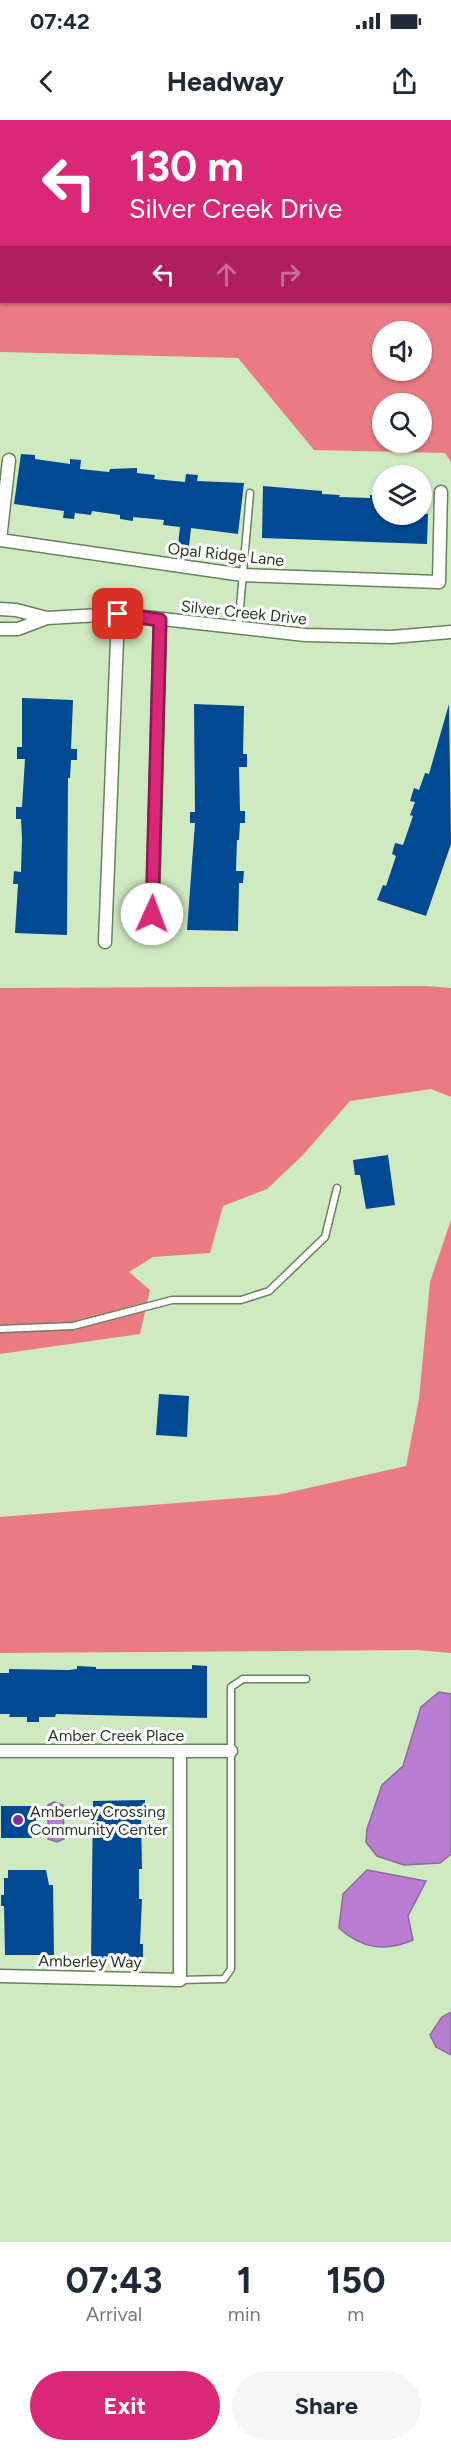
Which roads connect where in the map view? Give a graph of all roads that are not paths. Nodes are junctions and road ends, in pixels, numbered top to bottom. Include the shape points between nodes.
1 (9, 460) dead end
2 (441, 492) dead end
3 (250, 493) dead end
4 (243, 575) junction
5 (0, 609) edge
6 (118, 614) junction
7 (47, 618) junction
8 (160, 620) junction
9 (0, 629) edge
10 (238, 630) junction
11 (451, 632) edge
12 (152, 937) dead end
13 (105, 942) dead end
14 (337, 1188) dead end
15 (0, 1329) edge
16 (306, 1679) dead end
17 (0, 1751) edge
18 (180, 1752) junction
19 (231, 1752) junction
20 (0, 1976) edge
21 (180, 1980) junction

1 - 4 street, Opal Ridge Lane via 0,540
2 - 4 street, Opal Ridge Lane via 440,582
3 - 4 lane
4 - 10 lane
5 - 7 street
6 - 7 street, Silver Creek Drive
6 - 8 street, Silver Creek Drive
6 - 13 street
7 - 9 street, Silver Creek Drive via 18,629
8 - 10 street, Silver Creek Drive
8 - 12 street
10 - 11 street, Silver Creek Drive via 392,637
14 - 15 lane via 325,1237 269,1291 242,1300 172,1300 73,1326
16 - 19 lane via 243,1679 231,1687
17 - 18 street, Amber Creek Place
18 - 19 street, Amber Creek Place
18 - 21 street
19 - 21 lane via 231,1969 224,1979
20 - 21 street, Amberley Way

